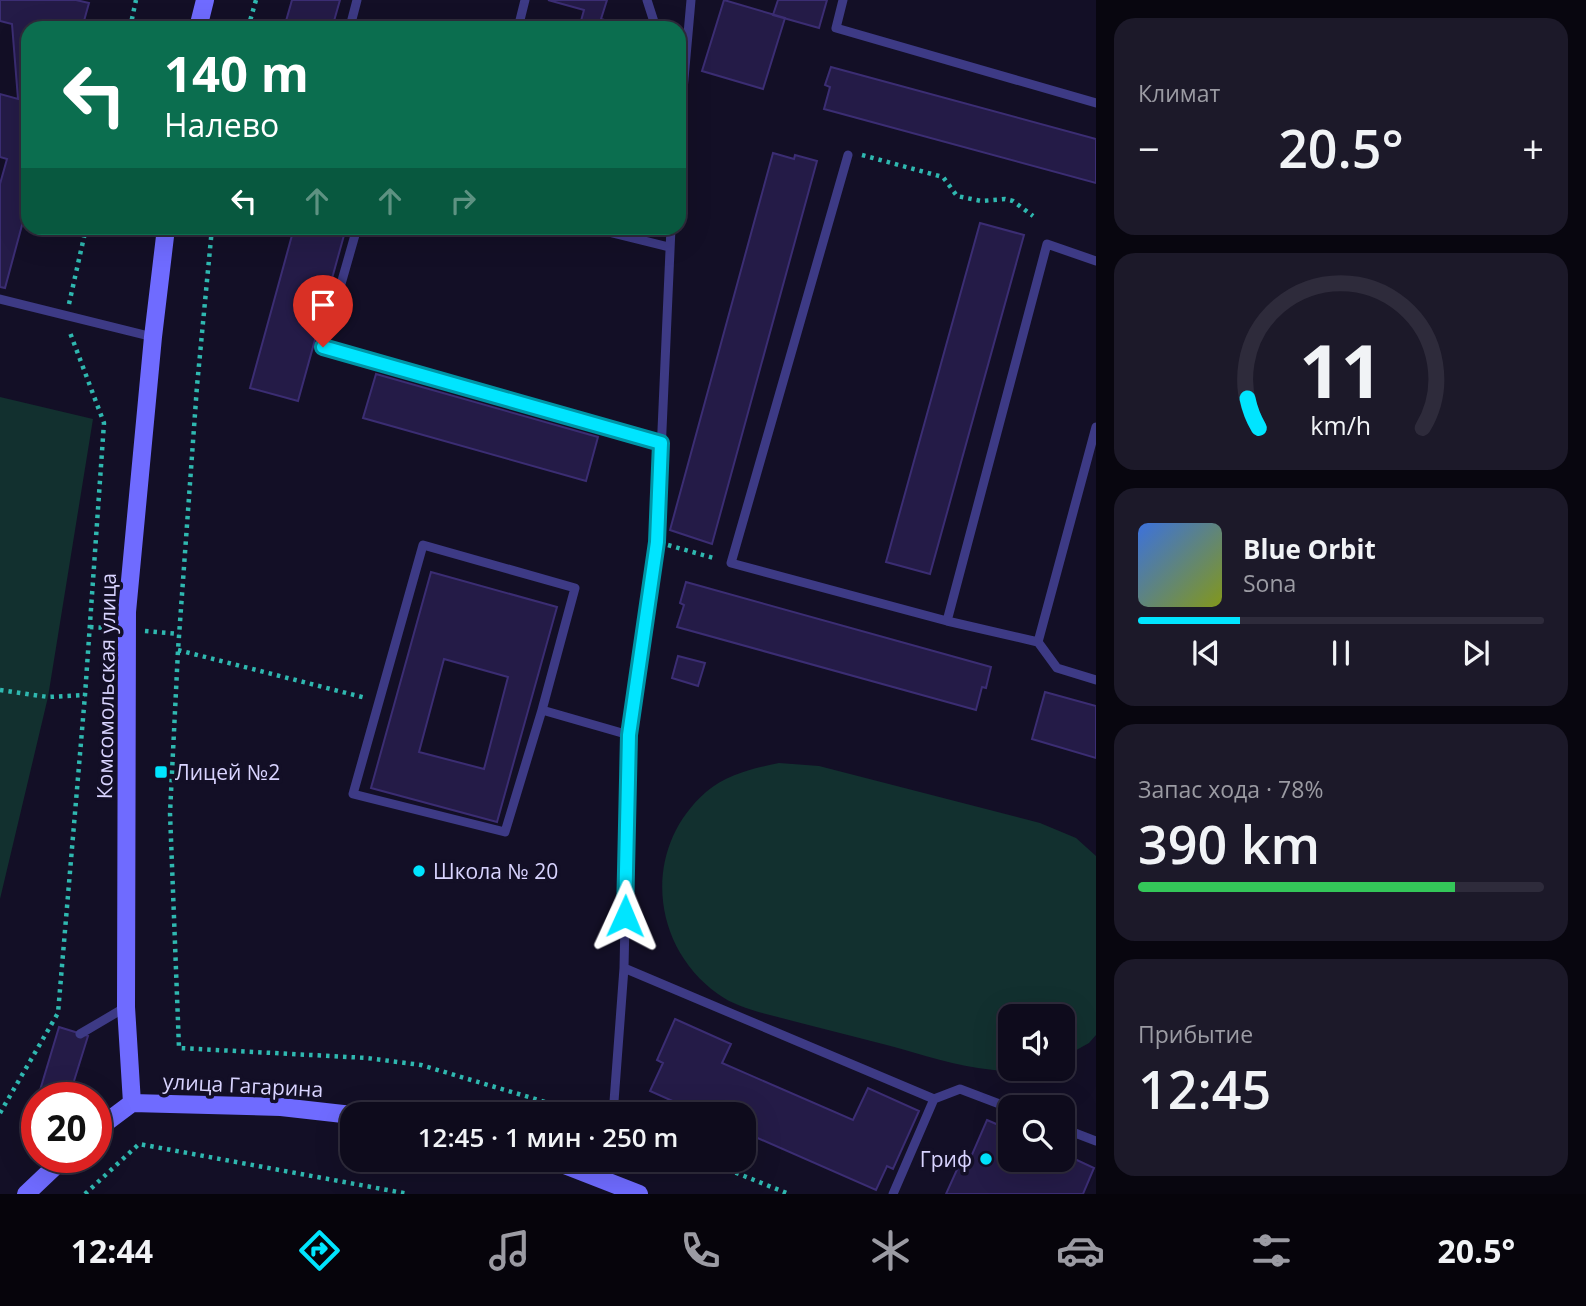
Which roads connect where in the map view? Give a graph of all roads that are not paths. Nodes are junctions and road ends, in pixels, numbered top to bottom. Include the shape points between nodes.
1 (205, 0) edge
2 (357, 0) edge
3 (525, 0) edge
4 (647, 0) edge
5 (691, 0) edge
6 (844, 0) edge
7 (200, 21) edge
8 (352, 21) edge
9 (520, 21) edge
10 (654, 21) edge
11 (686, 56) edge
12 (1096, 103) edge
13 (848, 155) road end
14 (165, 235) edge
15 (355, 235) edge
16 (626, 235) edge
17 (670, 235) edge
18 (669, 247) junction
19 (1096, 261) edge
20 (0, 299) edge
21 (153, 337) junction
22 (1096, 427) edge
23 (661, 443) junction
24 (947, 621) junction
25 (1038, 642) junction
26 (1096, 680) edge
27 (541, 710) junction
28 (629, 735) junction
29 (624, 968) junction
30 (126, 1007) junction
31 (80, 1034) dead end
32 (934, 1099) junction
33 (614, 1102) edge
34 (132, 1103) junction
35 (998, 1103) edge
36 (340, 1114) edge
37 (112, 1118) edge
38 (1075, 1133) edge
39 (1096, 1141) edge
40 (582, 1172) edge
41 (606, 1172) edge
42 (48, 1173) edge
43 (605, 1181) junction
44 (26, 1194) edge
45 (639, 1194) edge
46 (893, 1194) edge

1 - 7 main road
2 - 8 lane
3 - 9 lane
4 - 10 lane
5 - 11 lane
6 - 12 lane via 835,28
13 - 24 lane via 732,563
14 - 21 main road, Комсомольская улица
15 - 23 lane via 323,347
16 - 18 lane
17 - 18 lane
18 - 23 lane
19 - 24 lane via 1047,244
20 - 21 lane
21 - 30 main road, Комсомольская улица via 127,612
22 - 25 lane
23 - 28 lane via 657,542
24 - 25 lane
25 - 26 lane via 1057,668
27 - 27 lane via 575,588 423,545 353,794 505,832
27 - 28 lane
28 - 29 lane
29 - 32 lane
29 - 33 lane
30 - 31 lane
30 - 34 main road, Комсомольская улица
32 - 35 lane via 960,1089
32 - 46 lane
34 - 36 main road, улица Гагарина via 281,1107
34 - 37 main road
38 - 39 lane
40 - 43 main road
41 - 43 lane
42 - 44 main road
43 - 45 main road

